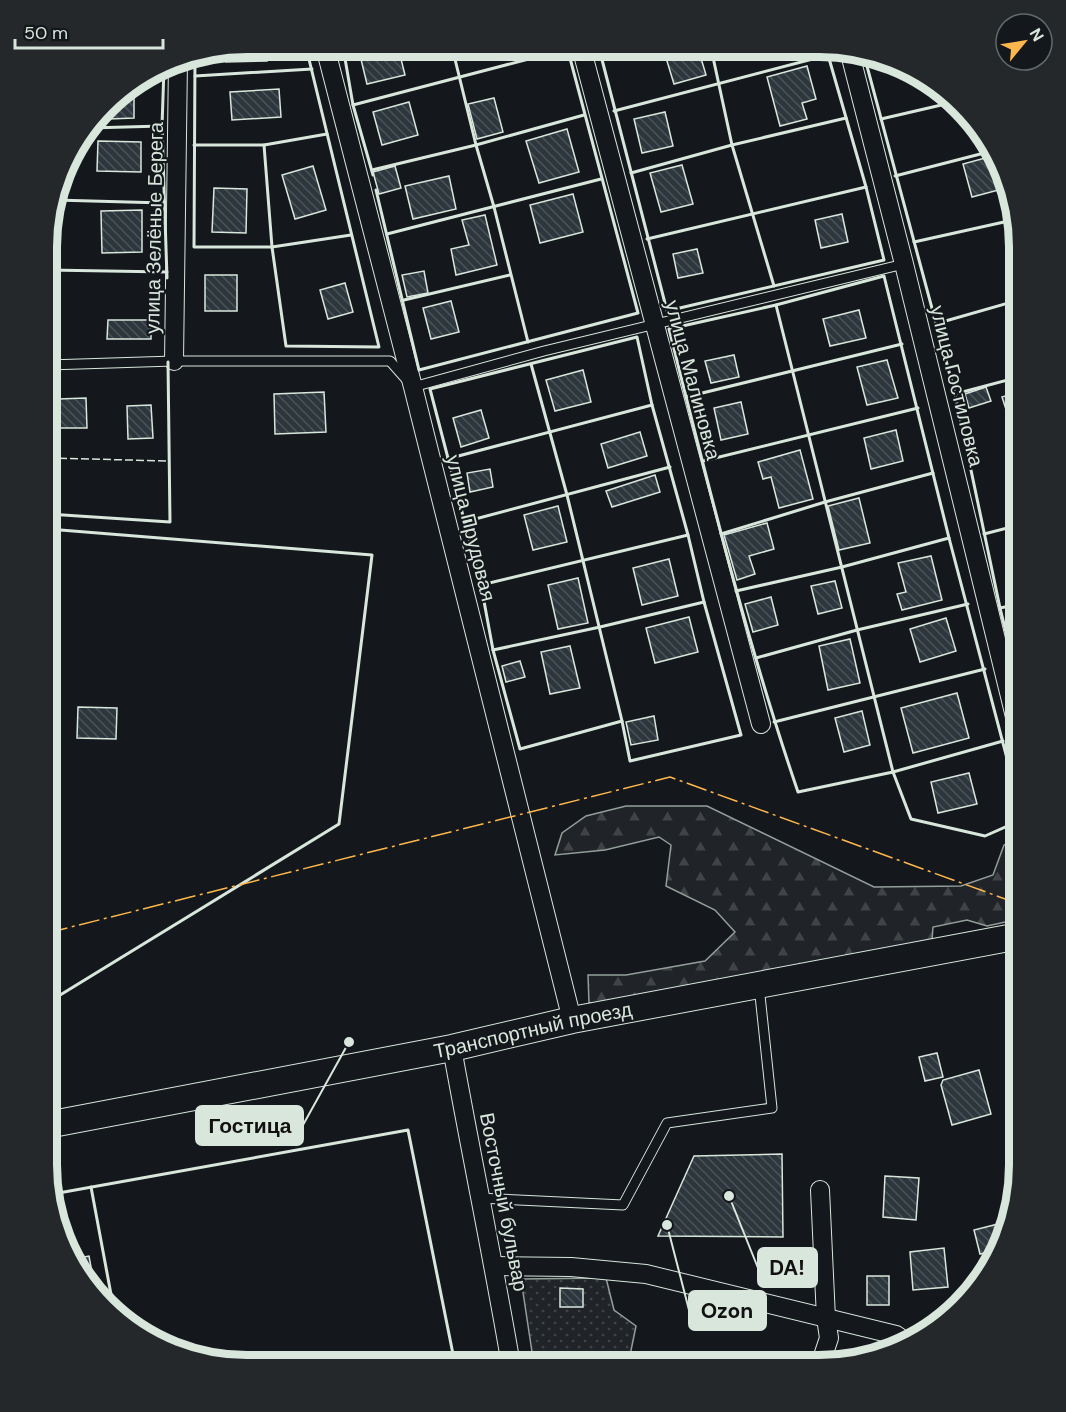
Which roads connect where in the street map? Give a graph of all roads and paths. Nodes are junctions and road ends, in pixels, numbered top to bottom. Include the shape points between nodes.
1 (328, 57) edge
2 (583, 57) edge
3 (852, 60) edge
4 (178, 70) edge
5 (904, 264) junction
6 (655, 324) junction
7 (174, 361) junction
8 (57, 365) edge
9 (413, 387) junction
10 (1009, 692) edge
11 (761, 724) dead end
12 (1009, 938) edge
13 (759, 985) junction
14 (572, 1020) junction
15 (452, 1048) junction
16 (57, 1123) edge
17 (820, 1190) dead end
18 (479, 1198) junction
19 (495, 1266) junction
20 (826, 1318) junction
21 (899, 1337) edge
22 (509, 1355) edge
23 (823, 1355) edge

1 - 9 street, улица Прудовая
2 - 6 street, улица Малиновка
3 - 5 street, улица Гостиловка
4 - 7 street, улица Зелёные Берега
5 - 6 lane
5 - 10 street, улица Гостиловка
6 - 9 lane
6 - 11 street, улица Малиновка
7 - 8 lane
7 - 9 lane via 390,361
9 - 14 street, улица Прудовая
12 - 13 main road, Транспортный проезд
13 - 14 main road, Транспортный проезд
13 - 18 lane via 772,1108 667,1123 623,1205
14 - 15 main road, Транспортный проезд
15 - 16 main road, Транспортный проезд
15 - 18 street, Восточный бульвар
17 - 20 street
18 - 19 street, Восточный бульвар
19 - 20 street via 571,1267 646,1274
19 - 22 street, Восточный бульвар
20 - 21 street
20 - 23 street via 829,1338

